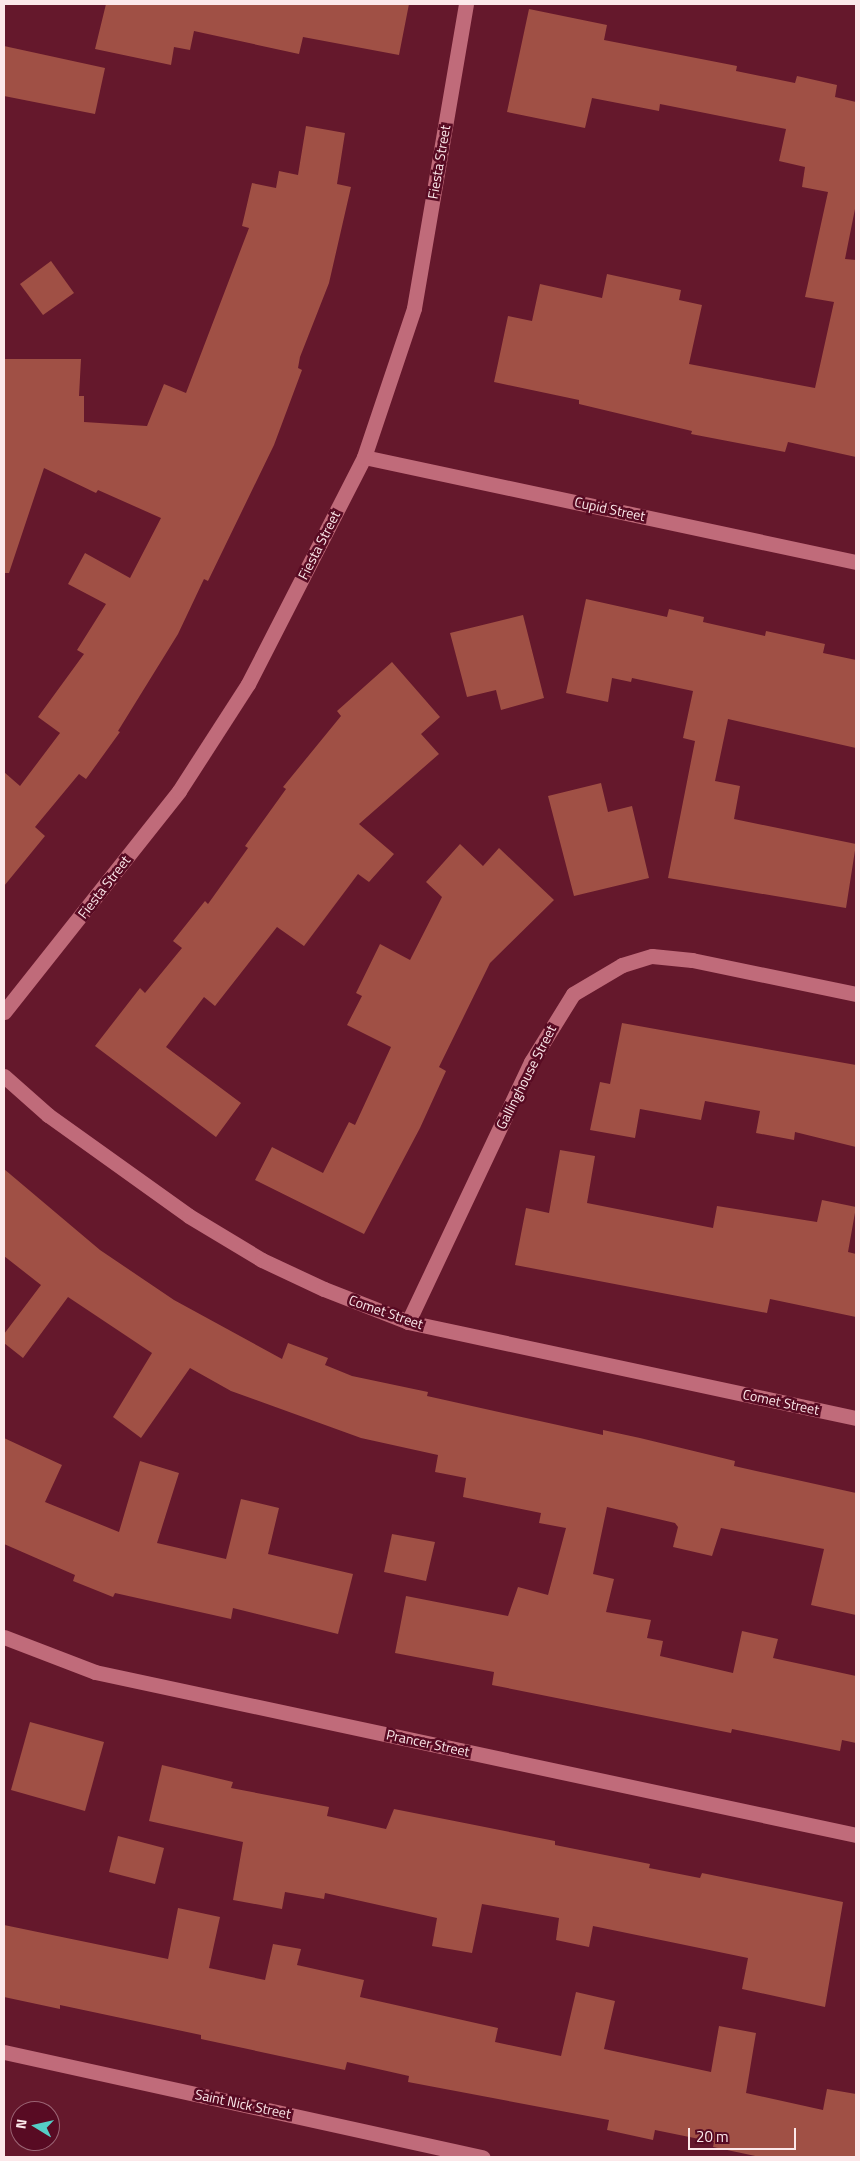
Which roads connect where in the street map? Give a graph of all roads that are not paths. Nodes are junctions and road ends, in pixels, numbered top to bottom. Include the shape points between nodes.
1 (466, 4) edge
2 (364, 457) junction
3 (856, 562) edge
4 (856, 994) edge
5 (4, 1012) edge
6 (4, 1076) edge
7 (408, 1322) junction
8 (856, 1418) edge
9 (4, 1637) edge
10 (856, 1835) edge
11 (4, 2052) edge
12 (483, 2157) edge

1 - 2 street, Fiesta Street via 414,308
2 - 3 street, Cupid Street
2 - 5 street, Fiesta Street via 248,684 184,783
4 - 7 street, Gallinghouse Street via 692,960 652,956 622,965 573,994 531,1062
6 - 7 street, Comet Street via 48,1115 128,1174 230,1241 315,1285
7 - 8 street, Comet Street
9 - 10 street, Prancer Street via 95,1672
11 - 12 street, Saint Nick Street

